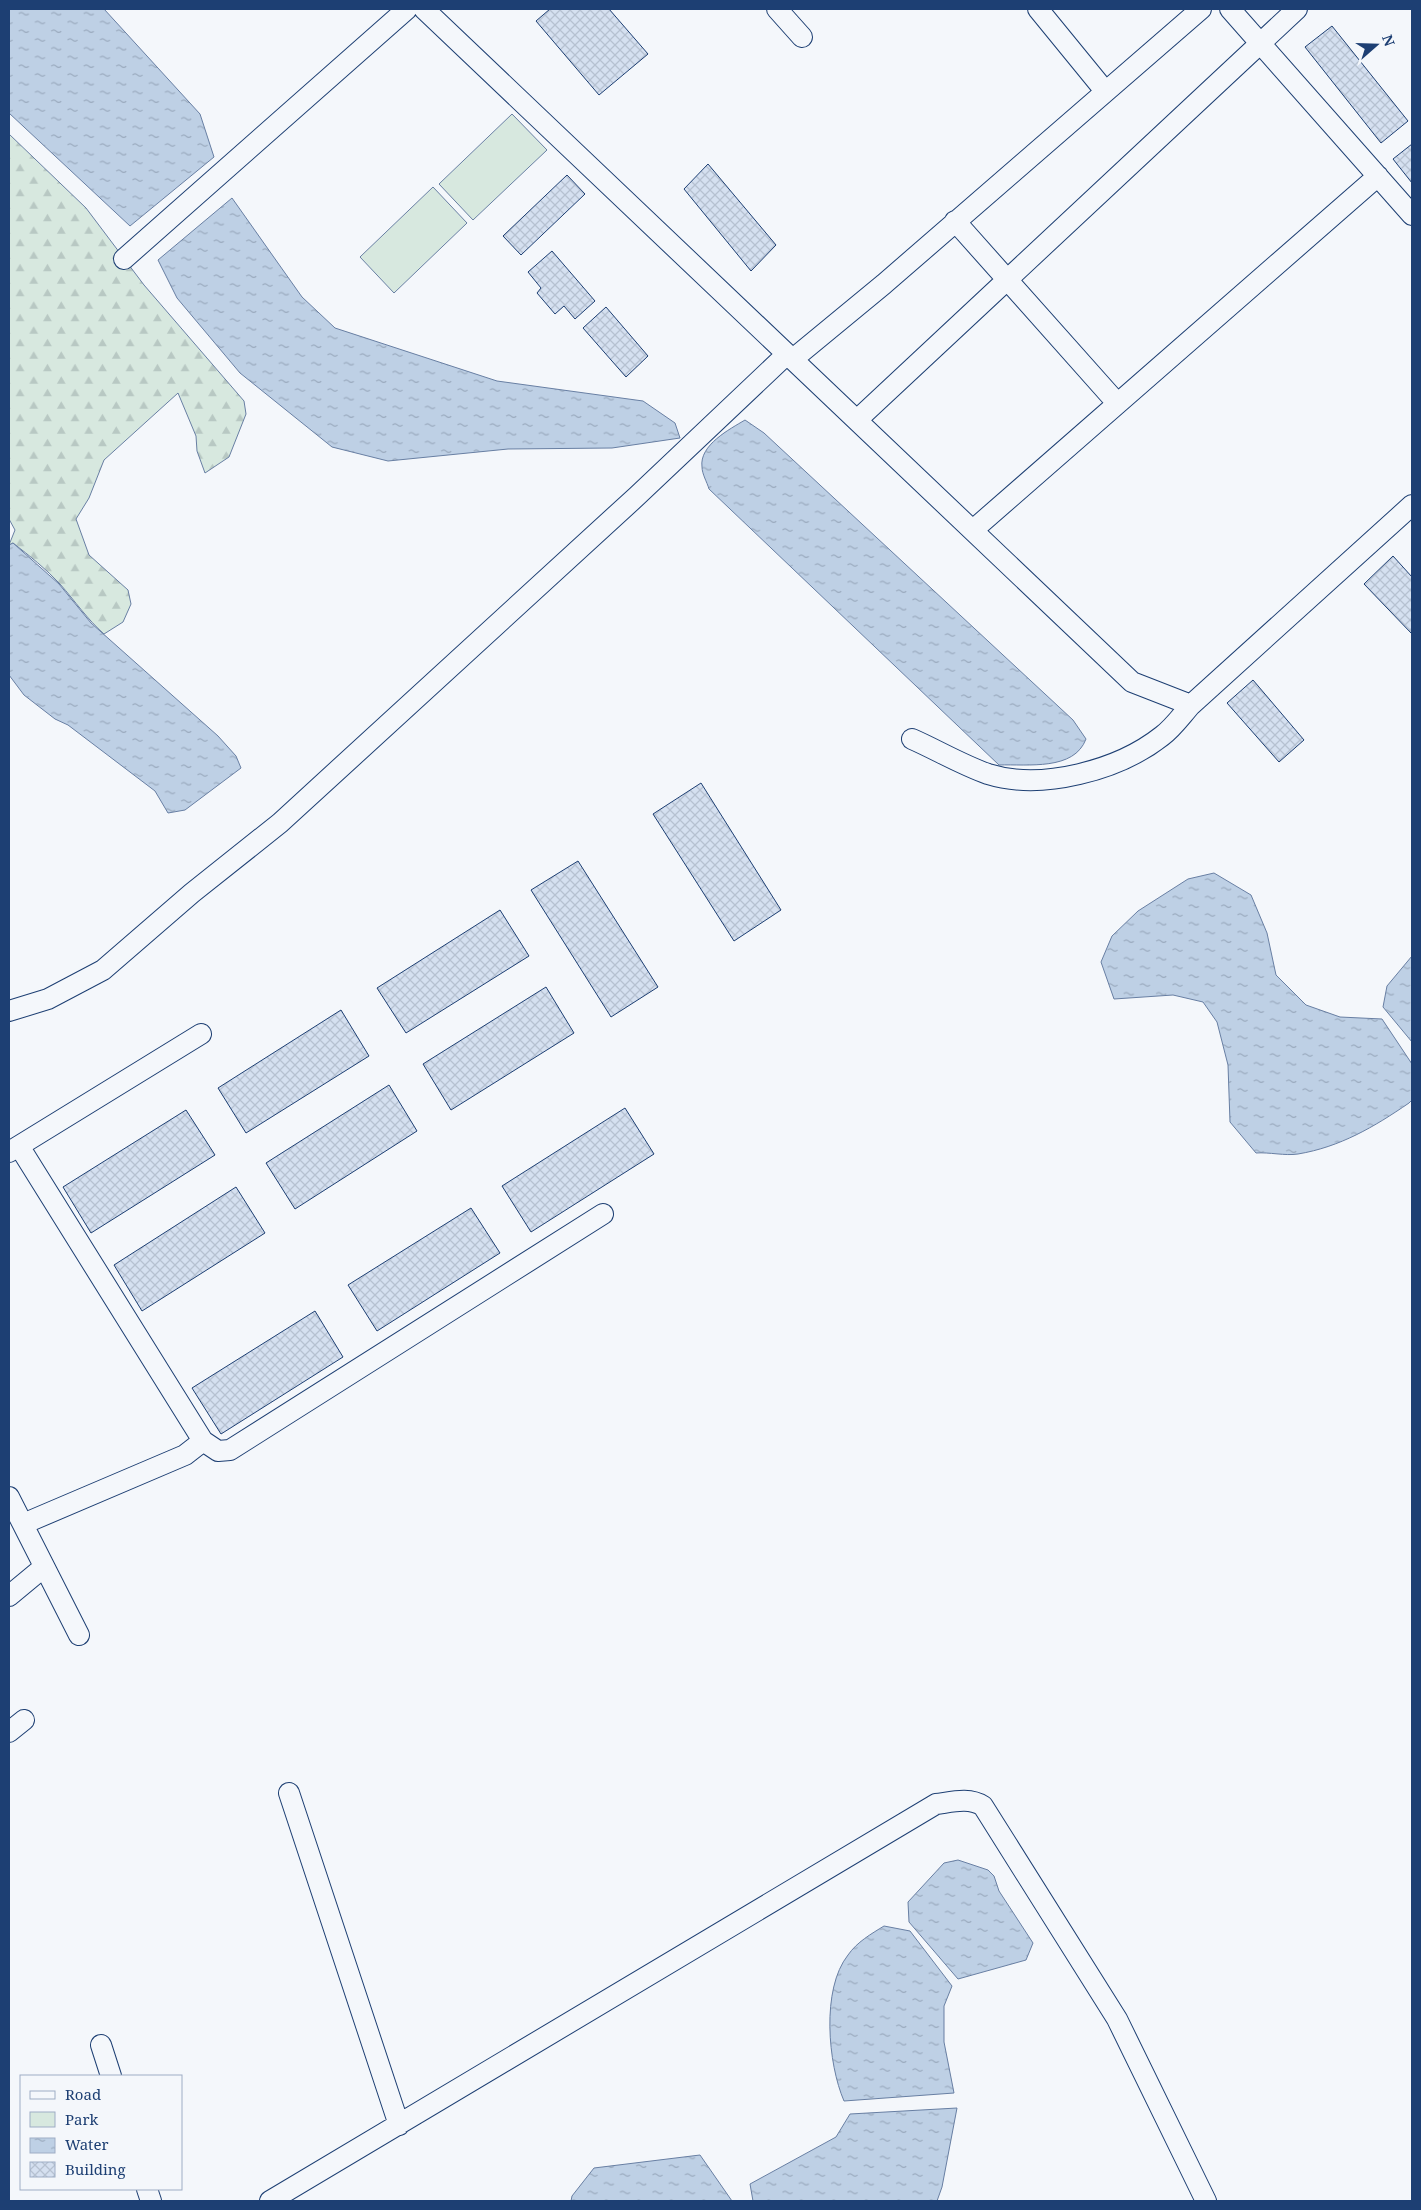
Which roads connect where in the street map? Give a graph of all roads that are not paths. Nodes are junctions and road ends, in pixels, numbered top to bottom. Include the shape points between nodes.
1 (407, 9) edge
2 (424, 9) edge
3 (777, 9) edge
4 (1038, 9) edge
5 (1200, 9) edge
6 (1230, 9) edge
7 (1297, 9) edge
8 (802, 37) dead end
9 (1260, 43) junction
10 (1105, 91) junction
11 (1378, 176) junction
12 (1412, 216) edge
13 (955, 221) junction
14 (124, 259) dead end
15 (1008, 279) junction
16 (790, 356) junction
17 (1117, 403) junction
18 (857, 420) junction
19 (1412, 505) edge
20 (973, 530) junction
21 (1191, 705) junction
22 (912, 739) dead end
23 (9, 1011) edge
24 (200, 1034) dead end
25 (14, 1149) edge
26 (603, 1214) dead end
27 (203, 1441) junction
28 (9, 1497) edge
29 (23, 1524) junction
30 (44, 1567) junction
31 (9, 1596) edge
32 (80, 1635) dead end
33 (24, 1720) dead end
34 (9, 1732) edge
35 (289, 1793) dead end
36 (101, 2045) dead end
37 (111, 2075) edge
38 (399, 2125) junction
39 (270, 2201) edge
40 (1206, 2201) edge

1 - 14 street
2 - 16 street
3 - 8 street
4 - 10 street
5 - 10 street
6 - 9 street
7 - 9 street
9 - 11 street
9 - 15 street
10 - 13 street
11 - 12 street
11 - 17 street
13 - 15 street
13 - 16 street via 884,284
15 - 17 street
15 - 18 street
16 - 18 street
16 - 23 street via 280,823 103,970 48,999
17 - 20 street
18 - 20 street
19 - 21 street
20 - 21 street via 1132,682
21 - 22 street via 1164,735 1124,760 1079,774 1049,778 989,774
24 - 25 street
25 - 27 street
26 - 27 street via 230,1450 218,1451
27 - 29 street via 185,1455
28 - 29 street
29 - 30 street
30 - 31 street
30 - 32 street
33 - 34 street
35 - 38 street
36 - 37 street
38 - 39 street
38 - 40 street via 936,1804 975,1801 983,1806 1117,2019

